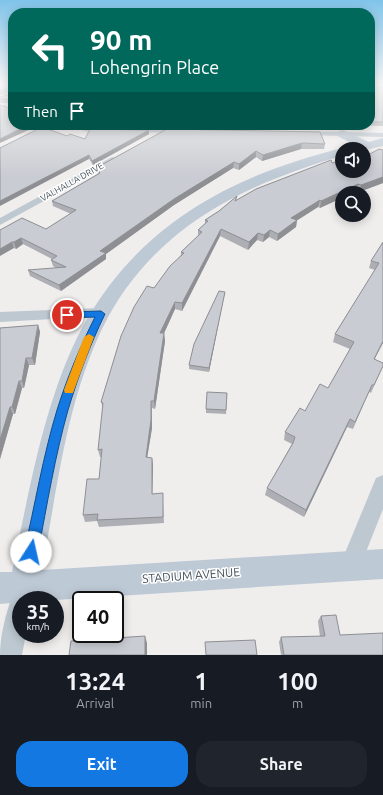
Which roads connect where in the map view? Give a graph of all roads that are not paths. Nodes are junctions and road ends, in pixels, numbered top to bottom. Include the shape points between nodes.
1 (124, 130) edge
2 (165, 131) junction
3 (188, 131) edge
4 (296, 133) edge
5 (383, 135) edge
6 (151, 138) edge
7 (338, 142) edge
8 (348, 142) edge
9 (383, 142) edge
10 (371, 145) edge
11 (335, 147) edge
12 (124, 154) edge
13 (0, 222) edge
14 (101, 314) junction
15 (0, 317) edge
16 (383, 484) edge
17 (383, 564) edge
18 (351, 565) junction
19 (18, 591) edge
20 (52, 591) edge
21 (12, 638) edge
22 (10, 655) edge

1 - 2 street
2 - 3 street
2 - 6 street
4 - 7 street
5 - 8 street
9 - 10 street
11 - 14 street via 227,192 206,206 171,232 140,260 120,284
12 - 13 street, VALHALLA DRIVE
14 - 15 street
14 - 19 street via 84,348 63,408 38,518
16 - 18 street
17 - 18 street, STADIUM AVENUE
18 - 20 street, STADIUM AVENUE
21 - 22 street

